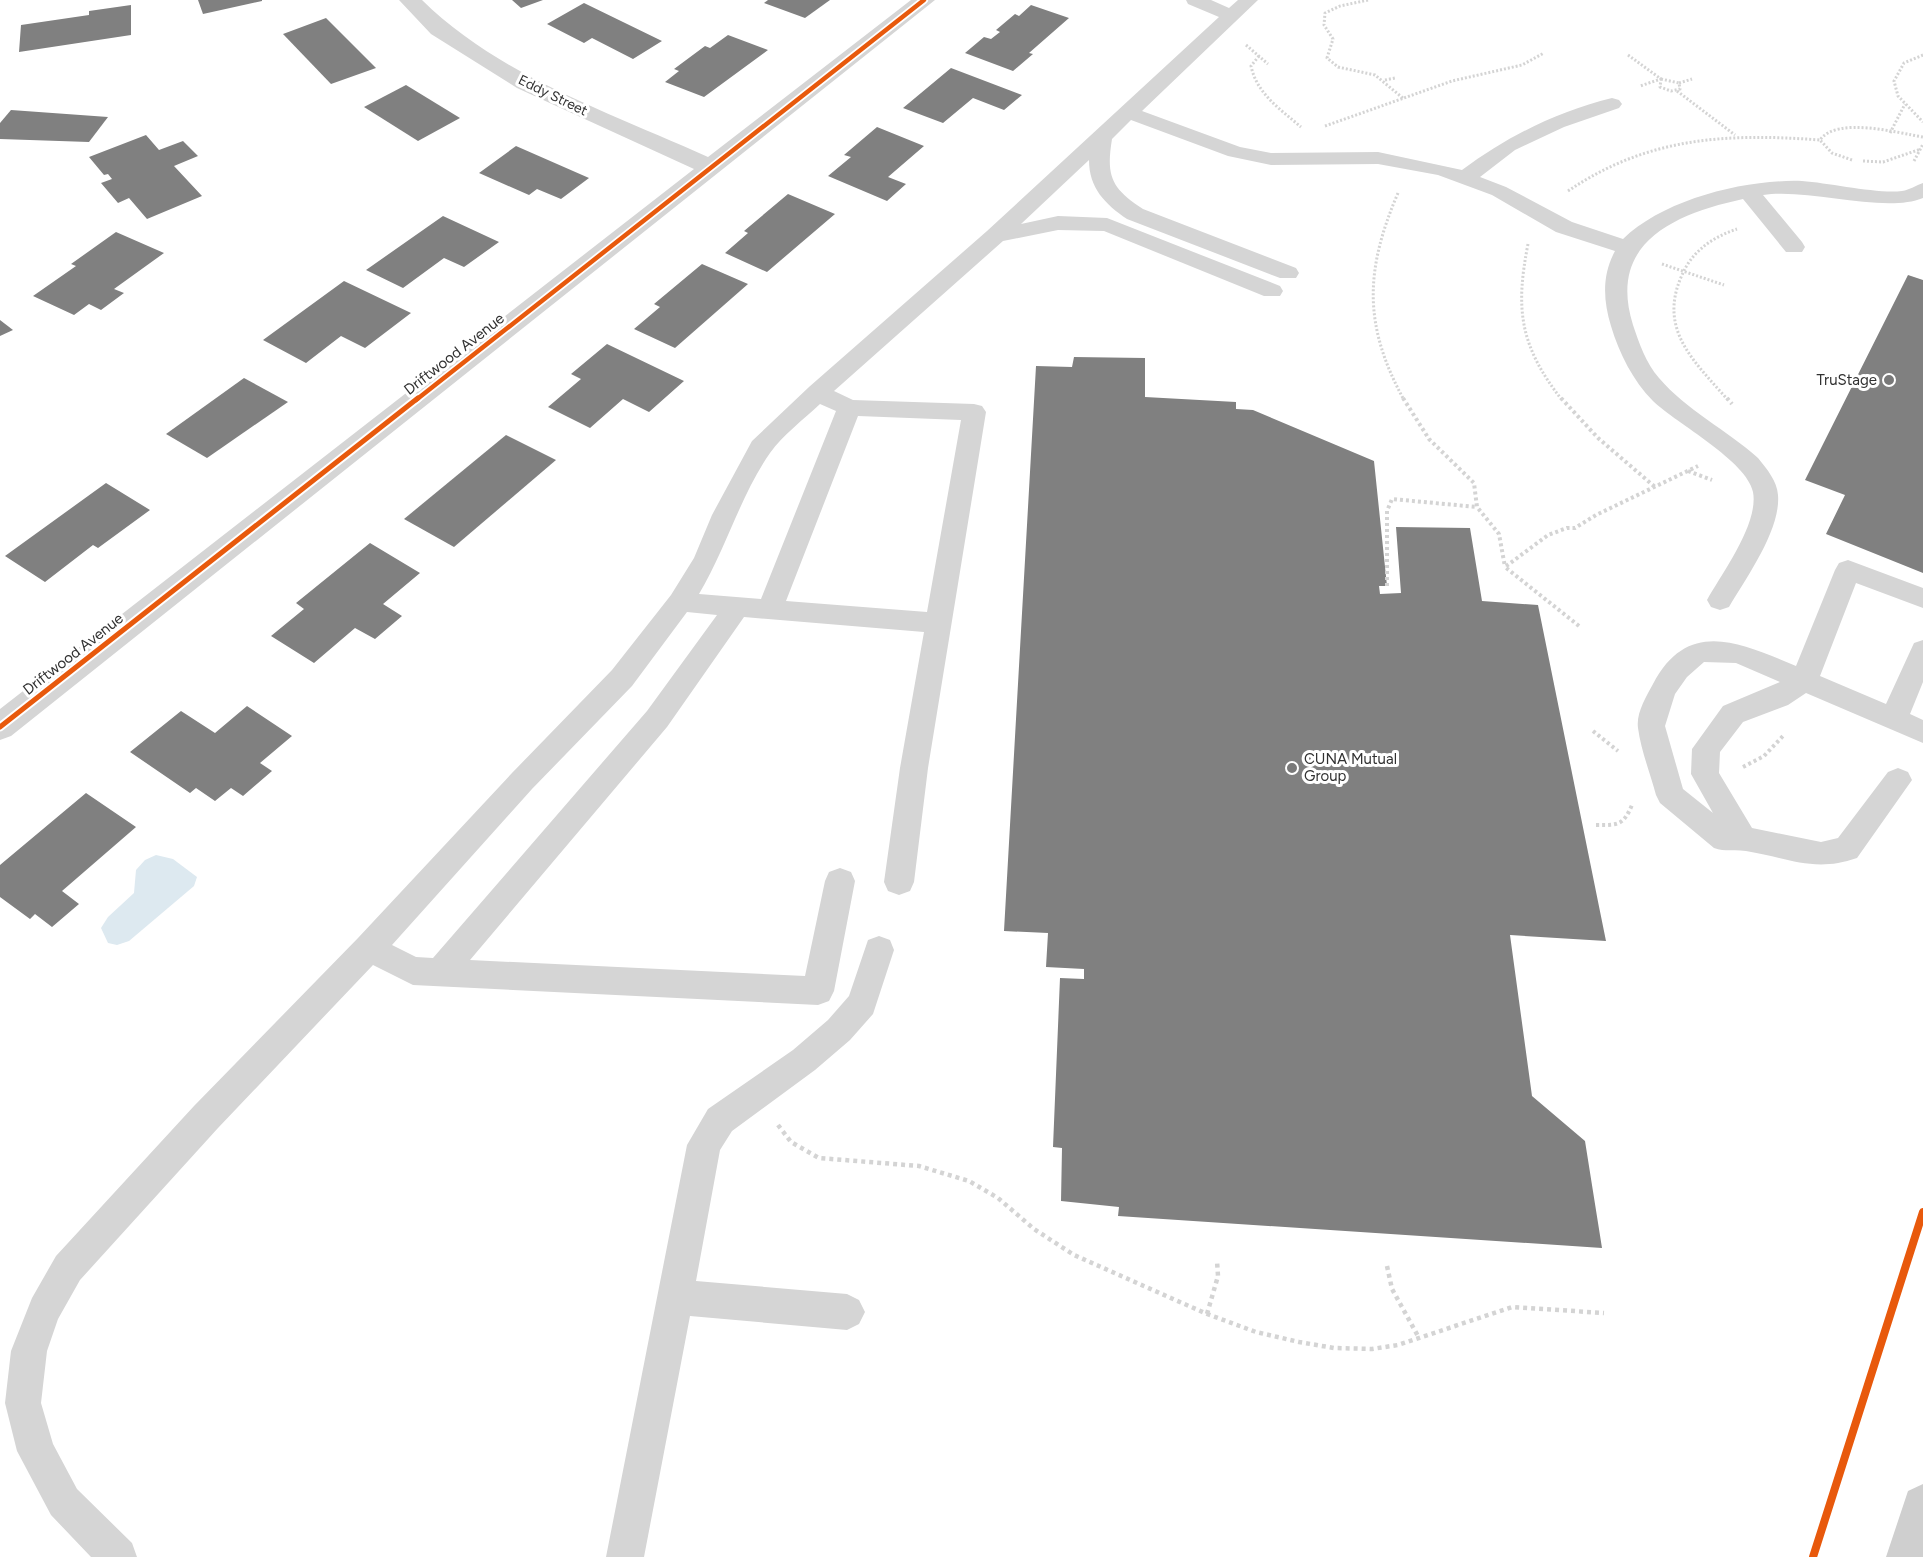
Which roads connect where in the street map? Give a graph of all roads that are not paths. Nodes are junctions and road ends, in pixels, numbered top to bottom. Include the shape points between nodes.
1 (410, 0) edge
2 (924, 0) edge
3 (1195, 0) edge
4 (1240, 18) edge
5 (1612, 104) dead end
6 (1127, 112) junction
7 (1102, 135) junction
8 (710, 167) junction
9 (1466, 177) junction
10 (1923, 189) edge
11 (1749, 192) junction
12 (995, 236) junction
13 (1794, 247) dead end
14 (1628, 248) junction
15 (1288, 273) dead end
16 (1272, 291) dead end
17 (817, 393) junction
18 (849, 408) junction
19 (1923, 598) edge
20 (1720, 600) dead end
21 (680, 602) junction
22 (736, 608) junction
23 (769, 611) junction
24 (938, 623) junction
25 (1923, 650) edge
26 (1792, 675) junction
27 (1894, 719) junction
28 (0, 727) edge
29 (1923, 732) edge
30 (1660, 759) junction
31 (1706, 767) junction
32 (1898, 780) dead end
33 (1743, 838) junction
34 (840, 881) dead end
35 (899, 882) dead end
36 (369, 948) junction
37 (879, 950) dead end
38 (440, 973) junction
39 (676, 1297) junction
40 (847, 1312) dead end
41 (1923, 1506) edge
42 (118, 1557) edge
43 (625, 1557) edge
44 (1908, 1557) edge

1 - 8 street, Eddy Street via 439,29 525,83
2 - 8 street, Driftwood Avenue
3 - 4 lane
4 - 6 lane
5 - 9 lane via 1508,146
6 - 7 lane
6 - 9 lane via 1235,152 1271,159 1378,158
7 - 12 lane
7 - 15 lane via 1099,171 1108,195 1121,205 1135,214
8 - 28 street, Driftwood Avenue
9 - 14 lane via 1564,227
10 - 11 lane via 1900,198 1794,187
11 - 13 lane
11 - 14 lane via 1726,196 1660,223
12 - 16 lane via 1058,223 1107,225
12 - 17 lane
14 - 20 lane via 1616,283 1618,314 1631,351 1650,384 1676,409 1754,466 1766,492 1765,513
17 - 18 lane
17 - 21 lane via 761,447 706,560
18 - 23 lane
18 - 24 lane via 974,412
19 - 26 lane via 1848,570
21 - 22 lane
21 - 36 lane via 622,678
22 - 23 lane
22 - 38 lane via 657,719
23 - 24 lane
24 - 35 lane
25 - 27 lane
26 - 27 lane
26 - 30 lane via 1739,653 1692,656 1671,678 1652,715
26 - 31 lane via 1778,697 1733,714 1706,749
27 - 29 lane
30 - 31 lane
30 - 33 lane via 1670,795 1724,839
31 - 33 lane
32 - 33 lane via 1846,849 1821,854
34 - 38 lane via 818,990
36 - 38 lane via 413,971
36 - 42 lane via 106,1224 68,1268 44,1310 29,1351 23,1403 36,1451 64,1502
37 - 39 lane via 862,1004 839,1030 720,1120 704,1145
39 - 40 lane
39 - 43 lane
41 - 44 main road

